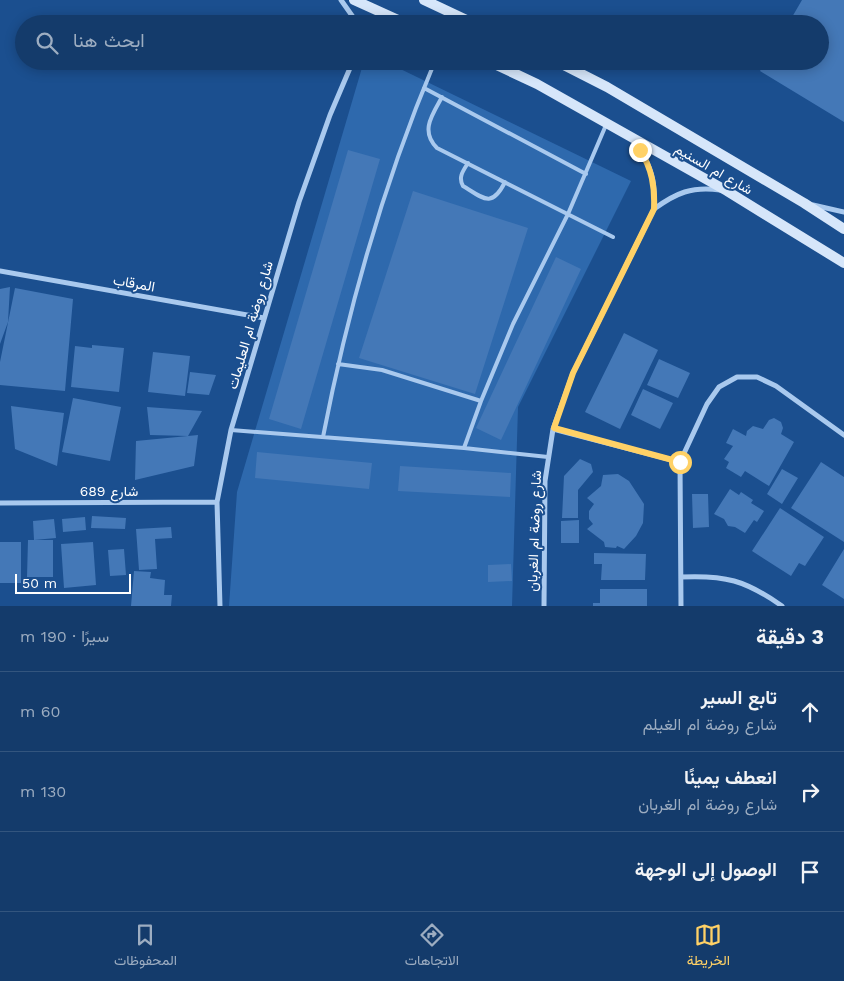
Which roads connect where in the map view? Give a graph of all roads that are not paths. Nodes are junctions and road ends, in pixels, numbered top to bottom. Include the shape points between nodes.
1 (341, 0) edge
2 (354, 0) edge
3 (424, 0) edge
4 (351, 15) edge
5 (387, 15) edge
6 (456, 15) edge
7 (349, 70) edge
8 (431, 70) edge
9 (508, 70) edge
10 (574, 70) edge
11 (424, 88) junction
12 (442, 97) junction
13 (607, 124) junction
14 (635, 140) junction
15 (468, 163) junction
16 (586, 174) junction
17 (505, 182) junction
18 (727, 191) junction
19 (804, 203) junction
20 (654, 209) junction
21 (844, 212) edge
22 (568, 214) junction
23 (844, 229) edge
24 (613, 237) dead end
25 (844, 263) edge
26 (0, 271) edge
27 (264, 318) junction
28 (338, 364) junction
29 (481, 401) junction
30 (554, 428) junction
31 (231, 430) junction
32 (844, 435) edge
33 (324, 437) junction
34 (464, 448) junction
35 (548, 457) junction
36 (680, 462) junction
37 (217, 502) junction
38 (0, 503) edge
39 (681, 577) junction
40 (220, 606) edge
41 (544, 606) edge
42 (681, 606) edge
43 (782, 606) edge

1 - 4 street
2 - 5 main road
3 - 6 main road
7 - 27 street, شارع روضة ام العليمات via 299,202
8 - 11 lane
9 - 13 main road, شارع ام السنيم
10 - 19 main road, شارع ام السنيم via 607,86
11 - 12 lane
11 - 28 lane via 372,235
12 - 15 lane via 428,124 429,137 437,148
12 - 16 lane
13 - 14 main road, شارع ام السنيم
13 - 16 lane
14 - 18 main road, شارع ام السنيم
14 - 20 street, شارع روضة ام الغربان via 653,178
15 - 17 lane
15 - 17 lane via 461,176 463,186 483,198 494,198
16 - 22 lane
17 - 22 lane
18 - 20 street via 689,190
18 - 25 main road, شارع ام السنيم
19 - 21 street
19 - 23 main road, شارع ام السنيم
20 - 30 street, شارع روضة ام الغربان via 573,373
22 - 24 lane
22 - 29 lane via 513,324
26 - 27 street, المرقاب
27 - 31 street, شارع روضة ام العليمات
28 - 29 lane via 382,370
28 - 33 lane
29 - 34 lane
30 - 35 street, شارع روضة ام الغربان
30 - 36 street
31 - 33 lane
31 - 37 street, شارع روضة ام العليمات
32 - 36 street via 776,386 757,377 737,376 719,387 707,404
33 - 34 lane
34 - 35 lane
35 - 41 street, شارع روضة ام الغربان
36 - 39 street
37 - 38 street, شارع 689
37 - 40 street, شارع روضة ام العليمات
39 - 42 street
39 - 43 street via 730,579 750,586

